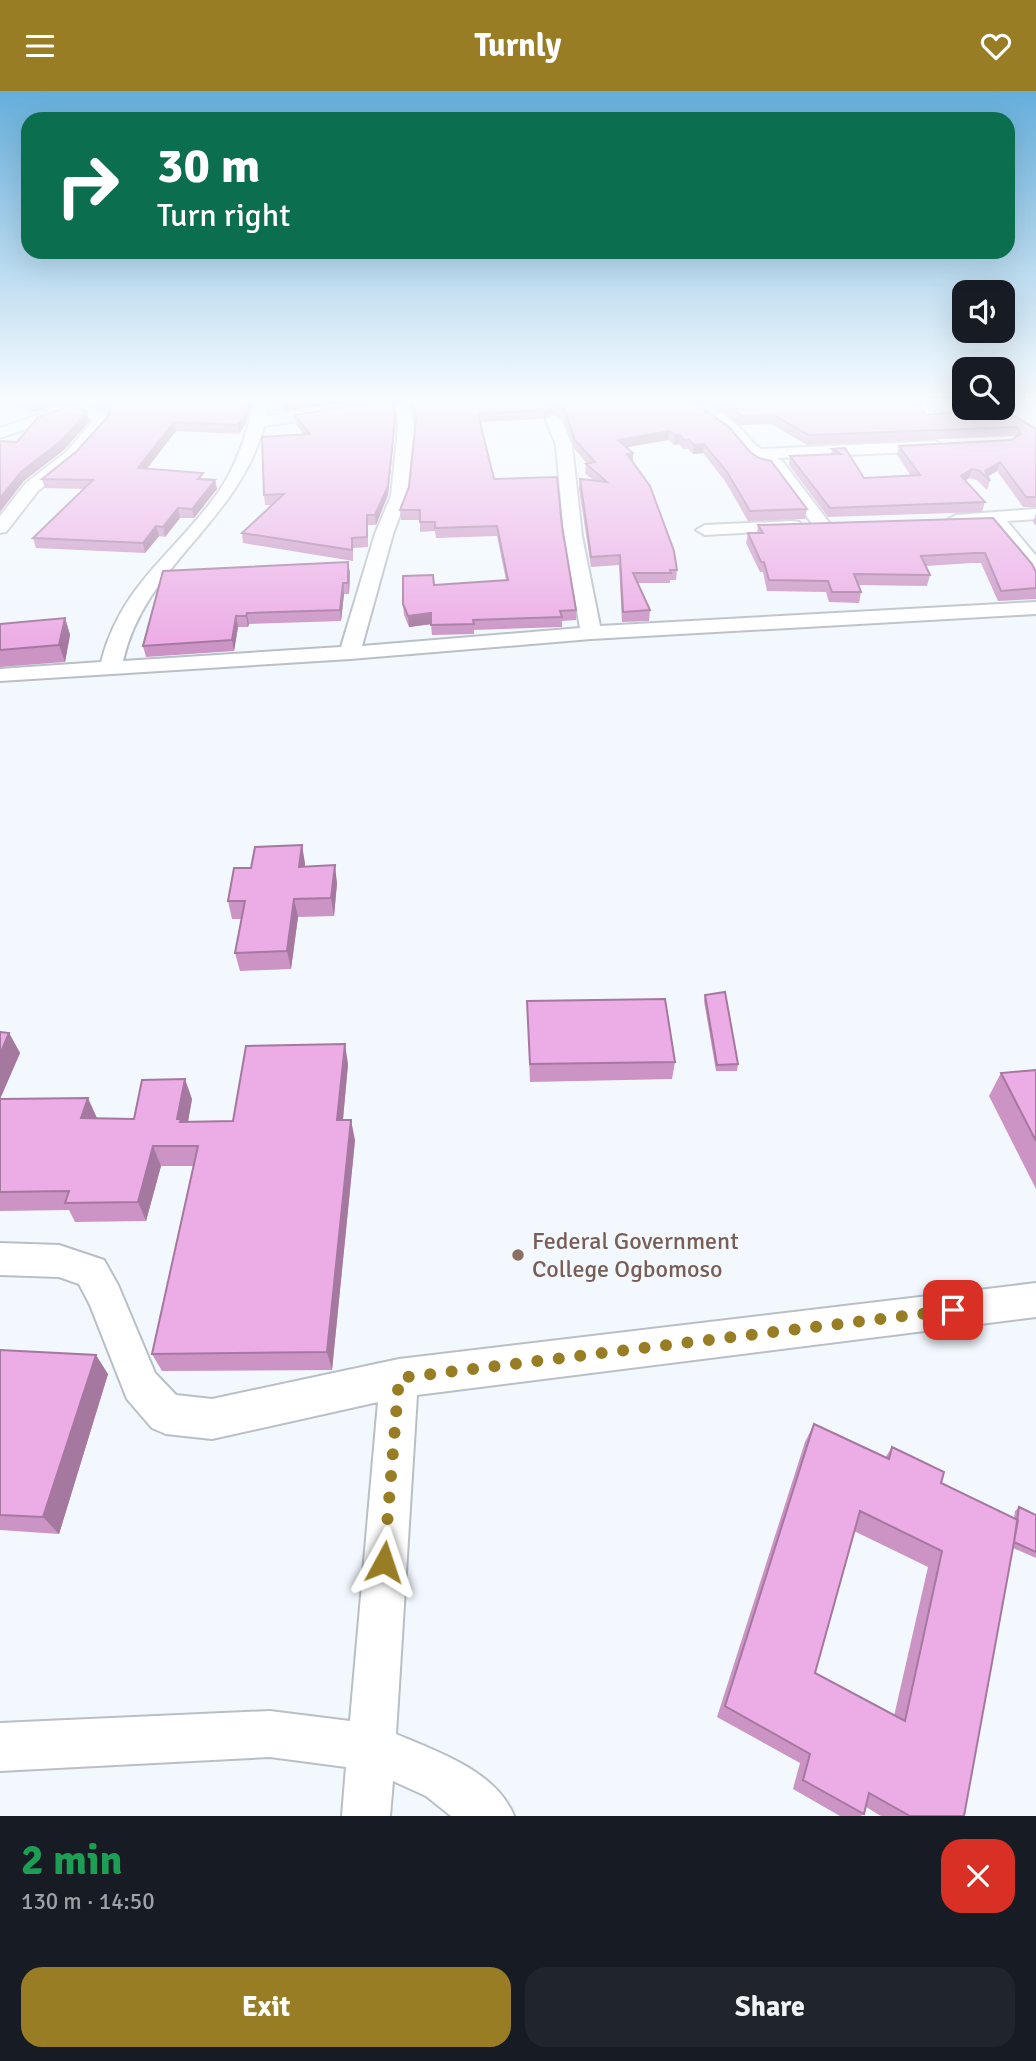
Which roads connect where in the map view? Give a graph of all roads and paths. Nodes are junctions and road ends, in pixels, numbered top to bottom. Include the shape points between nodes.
1 (36, 484) edge
2 (231, 484) edge
3 (400, 484) edge
4 (568, 484) edge
5 (793, 484) edge
6 (979, 496) edge
7 (1036, 514) edge
8 (999, 517) junction
9 (944, 521) edge
10 (0, 527) edge
11 (705, 530) dead end
12 (1036, 568) edge
13 (1036, 608) edge
14 (591, 633) junction
15 (350, 653) junction
16 (110, 669) junction
17 (0, 675) edge
18 (0, 1259) edge
19 (1036, 1300) edge
20 (399, 1378) junction
21 (0, 1747) edge
22 (370, 1747) junction
23 (366, 1816) edge
24 (490, 1816) edge

1 - 10 street
2 - 16 street via 169,557 122,627
3 - 15 street
4 - 14 street
5 - 11 street via 829,525
6 - 8 street
7 - 8 street
8 - 9 street
8 - 12 street via 1000,526
13 - 14 street
14 - 15 street
15 - 16 street
16 - 17 street
18 - 20 street via 58,1261 91,1272 141,1386 166,1415 212,1419
19 - 20 street
20 - 22 street
21 - 22 street via 270,1734
22 - 23 street
22 - 24 street via 443,1779

